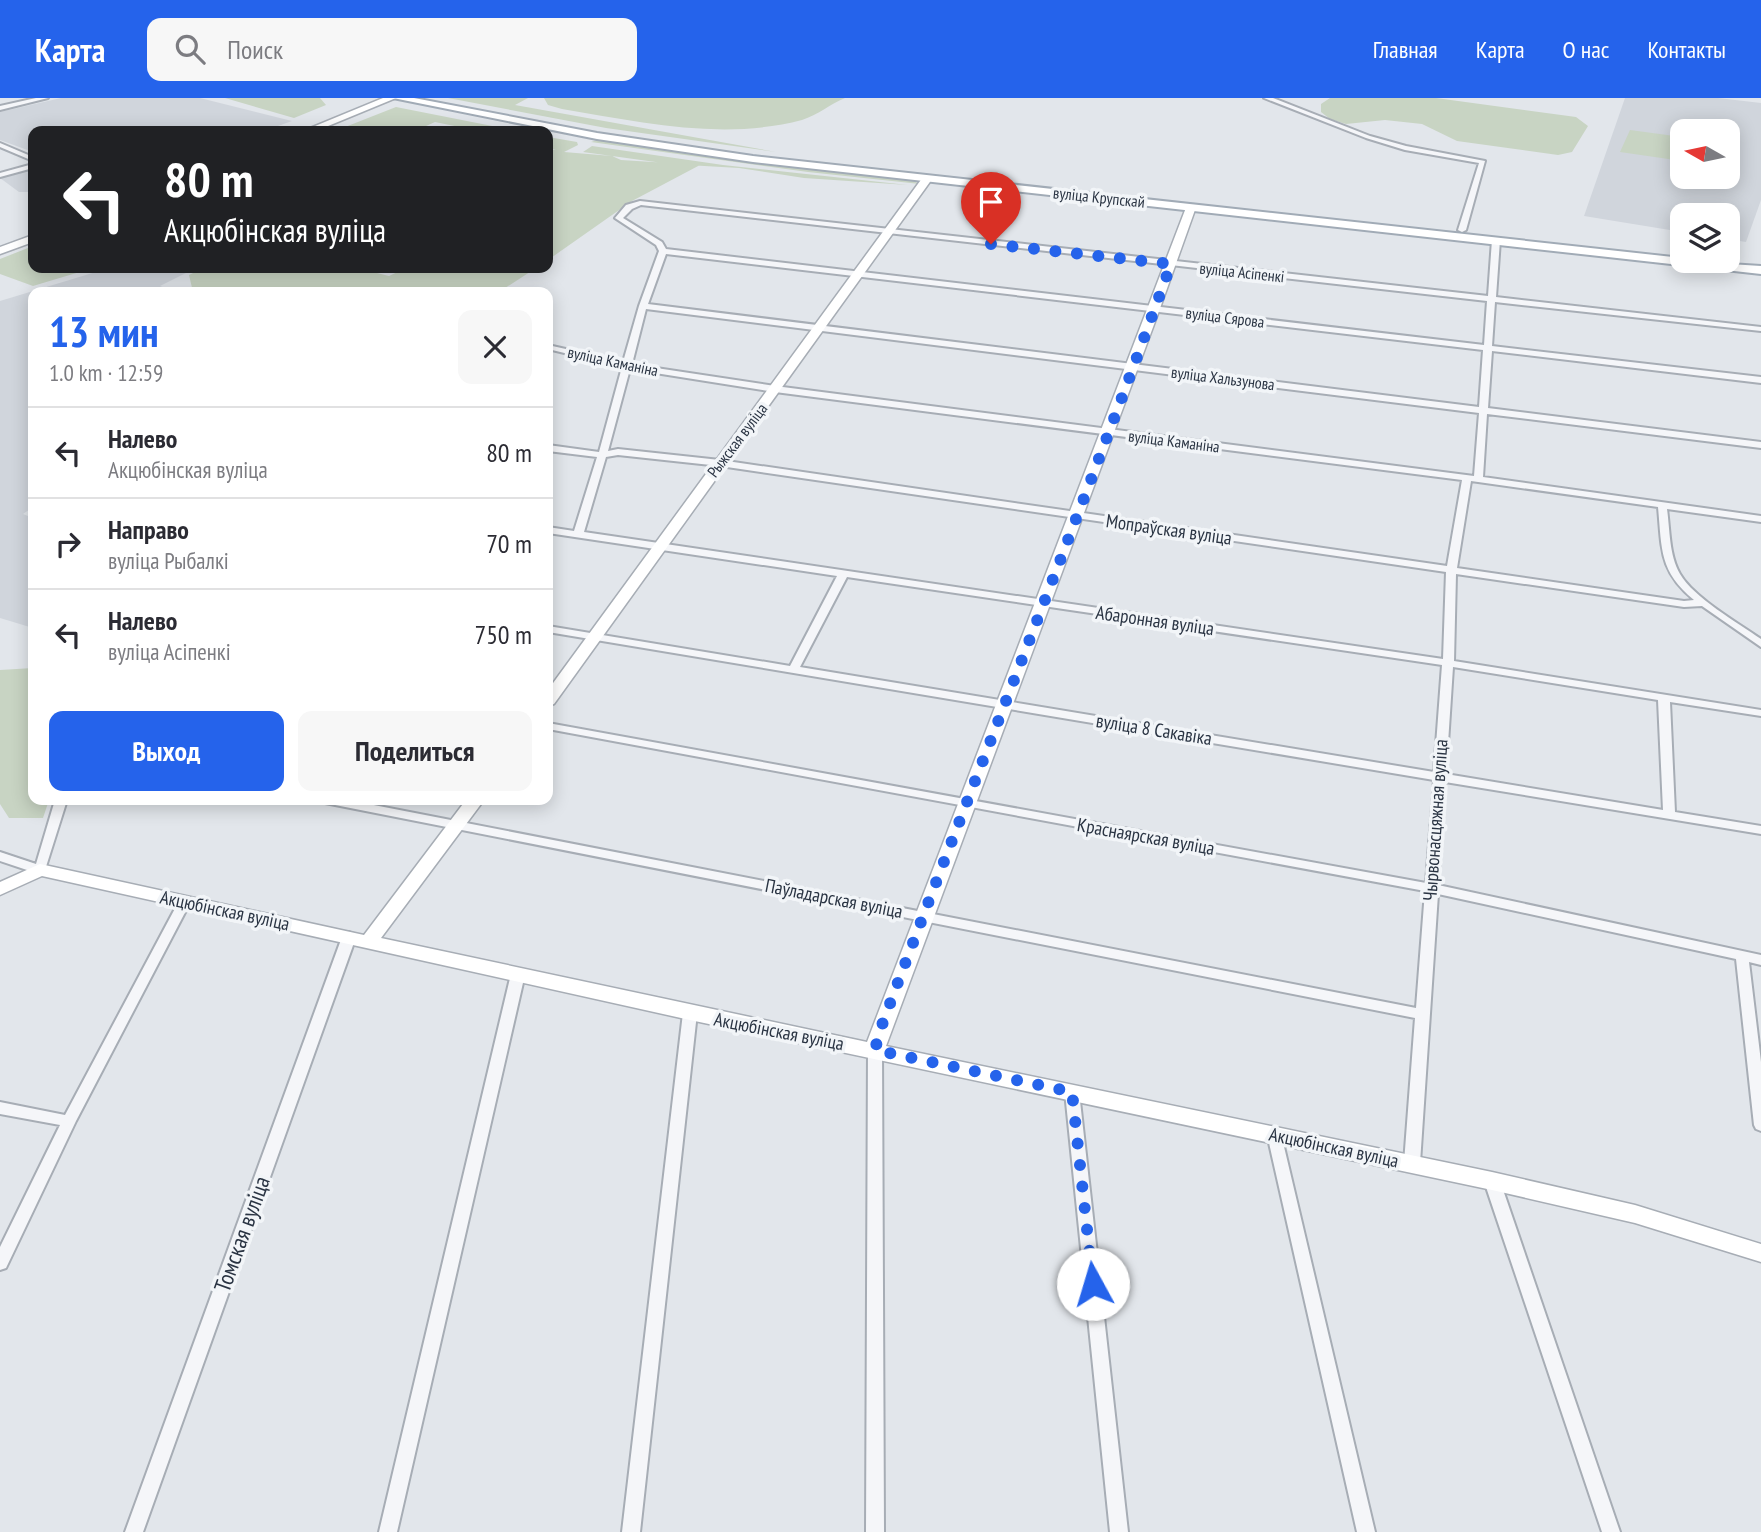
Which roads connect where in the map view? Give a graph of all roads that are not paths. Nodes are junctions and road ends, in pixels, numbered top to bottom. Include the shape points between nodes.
1 (45, 98) edge
2 (391, 98) edge
3 (398, 98) edge
4 (425, 98) edge
5 (1267, 98) edge
6 (0, 101) edge
7 (12, 105) junction
8 (0, 108) edge
9 (320, 126) edge
10 (551, 126) edge
11 (553, 126) edge
12 (0, 145) edge
13 (28, 157) edge
14 (28, 167) edge
15 (0, 175) edge
16 (927, 179) junction
17 (1191, 207) junction
18 (1462, 230) junction
19 (888, 232) junction
20 (28, 240) edge
21 (1496, 240) junction
22 (0, 251) edge
23 (663, 251) junction
24 (1670, 254) edge
25 (1740, 262) edge
26 (1171, 264) junction
27 (1761, 264) edge
28 (1761, 270) edge
29 (857, 274) junction
30 (1492, 300) junction
31 (643, 306) junction
32 (1155, 309) junction
33 (819, 328) junction
34 (1761, 329) edge
35 (553, 348) edge
36 (1489, 348) junction
37 (626, 364) junction
38 (1133, 367) junction
39 (1761, 380) edge
40 (775, 389) junction
41 (1484, 411) junction
42 (1108, 432) junction
43 (1761, 445) edge
44 (553, 449) edge
45 (603, 455) junction
46 (720, 463) junction
47 (1472, 478) junction
48 (1662, 504) junction
49 (1077, 516) junction
50 (1761, 519) edge
51 (553, 531) edge
52 (578, 534) junction
53 (660, 545) junction
54 (1451, 570) junction
55 (844, 573) junction
56 (1706, 603) junction
57 (1044, 604) junction
58 (553, 630) edge
59 (594, 637) junction
60 (1761, 644) edge
61 (1448, 663) junction
62 (794, 669) junction
63 (553, 694) edge
64 (1664, 698) junction
65 (1005, 705) junction
66 (1758, 712) edge
67 (553, 727) edge
68 (1439, 775) junction
69 (966, 803) junction
70 (60, 805) edge
71 (353, 805) edge
72 (471, 805) edge
73 (1670, 815) junction
74 (455, 826) junction
75 (1761, 830) edge
76 (0, 856) edge
77 (40, 870) junction
78 (1430, 888) junction
79 (0, 889) edge
80 (185, 901) junction
81 (923, 915) junction
82 (359, 939) junction
83 (1742, 956) junction
84 (1761, 960) edge
85 (518, 974) junction
86 (690, 1013) junction
87 (1421, 1014) junction
88 (875, 1050) junction
89 (1072, 1092) junction
90 (0, 1108) edge
91 (69, 1121) junction
92 (1761, 1125) edge
93 (1274, 1134) junction
94 (1412, 1163) junction
95 (1492, 1181) junction
96 (1761, 1253) edge
97 (0, 1263) edge
98 (134, 1532) edge
99 (388, 1532) edge
100 (631, 1532) edge
101 (875, 1532) edge
102 (1119, 1532) edge
103 (1366, 1532) edge
104 (1611, 1532) edge

1 - 7 street
2 - 9 street
3 - 10 main road, вуліца Крупскай
4 - 18 main road, вуліца Крупскай via 604,132 758,153
5 - 18 street via 1379,141 1483,162
6 - 7 street
7 - 8 street
11 - 16 main road, вуліца Крупскай via 660,146
12 - 13 street
14 - 15 street
16 - 17 main road, вуліца Крупскай
16 - 19 street, Рыжская вуліца
17 - 21 main road, вуліца Крупскай
17 - 26 street
18 - 24 main road, вуліца Крупскай
19 - 23 street, вуліца Асіпенкі via 640,203 618,218
19 - 26 street, вуліца Асіпенкі
19 - 29 street, Рыжская вуліца
20 - 22 street
21 - 28 main road, вуліца Крупскай
21 - 30 street, Чырвонасцяжная вуліца
23 - 29 street, вуліца Сярова
23 - 31 street
25 - 27 main road
26 - 30 street, вуліца Асіпенкі
26 - 32 street
29 - 32 street, вуліца Сярова
29 - 33 street, Рыжская вуліца
30 - 34 street, вуліца Асіпенкі
30 - 36 street, Чырвонасцяжная вуліца
31 - 33 street, вуліца Хальзунова
31 - 37 street
32 - 36 street, вуліца Сярова
32 - 38 street
33 - 38 street, вуліца Хальзунова
33 - 40 street, Рыжская вуліца
35 - 37 street, вуліца Каманіна
36 - 39 street, вуліца Сярова
36 - 41 street, Чырвонасцяжная вуліца
37 - 40 street, вуліца Каманіна
37 - 45 street
38 - 41 street, вуліца Хальзунова
38 - 42 street
40 - 42 street, вуліца Каманіна
40 - 46 street, Рыжская вуліца
41 - 43 street, вуліца Хальзунова
41 - 47 street, Чырвонасцяжная вуліца
42 - 47 street, вуліца Каманіна
42 - 49 street
44 - 45 street, Мопраўская вуліца
45 - 46 street, Мопраўская вуліца via 618,452
45 - 52 street
46 - 49 street, Мопраўская вуліца
46 - 53 street, Рыжская вуліца
47 - 48 street, вуліца Каманіна
47 - 54 street, Чырвонасцяжная вуліца
48 - 50 street, вуліца Каманіна
48 - 56 street via 1675,576
49 - 54 street, Мопраўская вуліца
49 - 57 street
51 - 52 street, Абаронная вуліца
52 - 53 street, Абаронная вуліца
53 - 55 street, Абаронная вуліца
53 - 59 street, Рыжская вуліца
54 - 56 street, Мопраўская вуліца via 1684,604
54 - 61 street, Чырвонасцяжная вуліца
55 - 57 street, Абаронная вуліца
55 - 62 street
56 - 60 street
57 - 61 street, Абаронная вуліца
57 - 65 street
58 - 59 street, вуліца 8 Сакавіка
59 - 62 street, вуліца 8 Сакавіка
59 - 63 street, Рыжская вуліца
61 - 64 street, Абаронная вуліца
61 - 68 street, Чырвонасцяжная вуліца
62 - 65 street, вуліца 8 Сакавіка
64 - 66 street, Абаронная вуліца
64 - 73 street
65 - 68 street, вуліца 8 Сакавіка
65 - 69 street
67 - 69 street, Краснаярская вуліца
68 - 73 street, вуліца 8 Сакавіка
68 - 78 street, Чырвонасцяжная вуліца
69 - 78 street, Краснаярская вуліца
69 - 81 street
70 - 77 street
71 - 74 street, Паўладарская вуліца
72 - 74 street
73 - 75 street, вуліца 8 Сакавіка
74 - 81 street, Паўладарская вуліца
74 - 82 street
76 - 77 street
77 - 79 street
77 - 80 street, Акцюбінская вуліца
78 - 83 street, Краснаярская вуліца
78 - 87 street, Чырвонасцяжная вуліца
80 - 82 street, Акцюбінская вуліца
80 - 91 street
81 - 87 street, Паўладарская вуліца
81 - 88 street
82 - 85 street, Акцюбінская вуліца
82 - 98 street, Томская вуліца
83 - 84 street, Краснаярская вуліца
83 - 92 street
85 - 86 street, Акцюбінская вуліца
85 - 99 street
86 - 88 street, Акцюбінская вуліца
86 - 100 street
87 - 94 street, Чырвонасцяжная вуліца
88 - 89 street, Акцюбінская вуліца
88 - 101 street
89 - 93 street, Акцюбінская вуліца
89 - 102 street
90 - 91 street
91 - 97 street
93 - 94 street, Акцюбінская вуліца
93 - 103 street
94 - 95 street, Акцюбінская вуліца
95 - 96 street, Акцюбінская вуліца via 1635,1214
95 - 104 street

